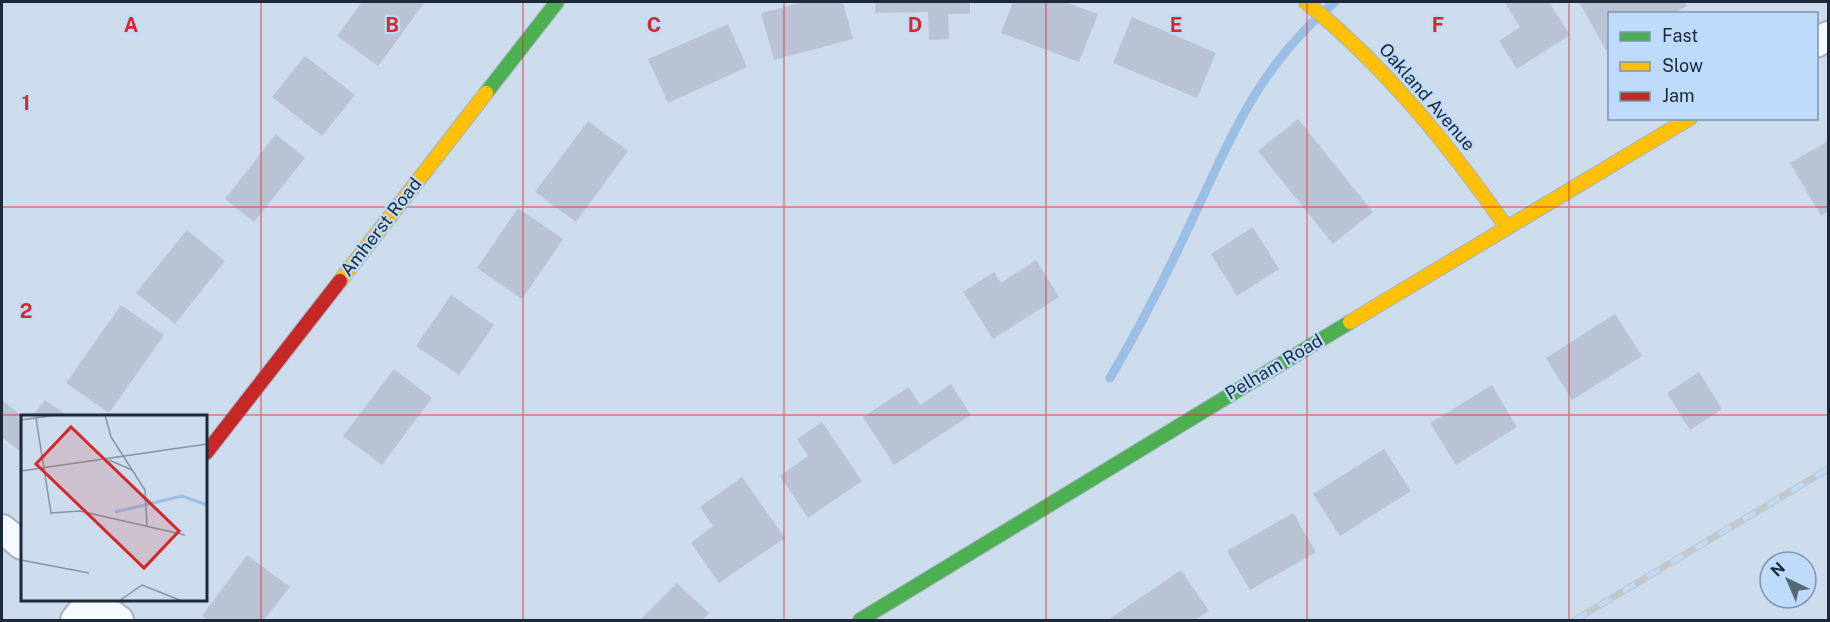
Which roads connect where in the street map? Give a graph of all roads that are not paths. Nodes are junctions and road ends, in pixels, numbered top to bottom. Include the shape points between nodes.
1 (557, 2) edge
2 (1306, 2) edge
3 (1687, 120) edge
4 (1507, 228) junction
5 (207, 452) edge
6 (2, 529) edge
7 (21, 544) edge
8 (91, 601) edge
9 (93, 601) edge
10 (75, 621) edge
11 (119, 621) edge
12 (860, 621) edge

1 - 5 street, Amherst Road
2 - 4 street, Oakland Avenue via 1335,23 1388,77 1453,152
3 - 4 street, Pelham Road
4 - 12 street, Pelham Road
6 - 7 street
8 - 10 street
9 - 11 street

